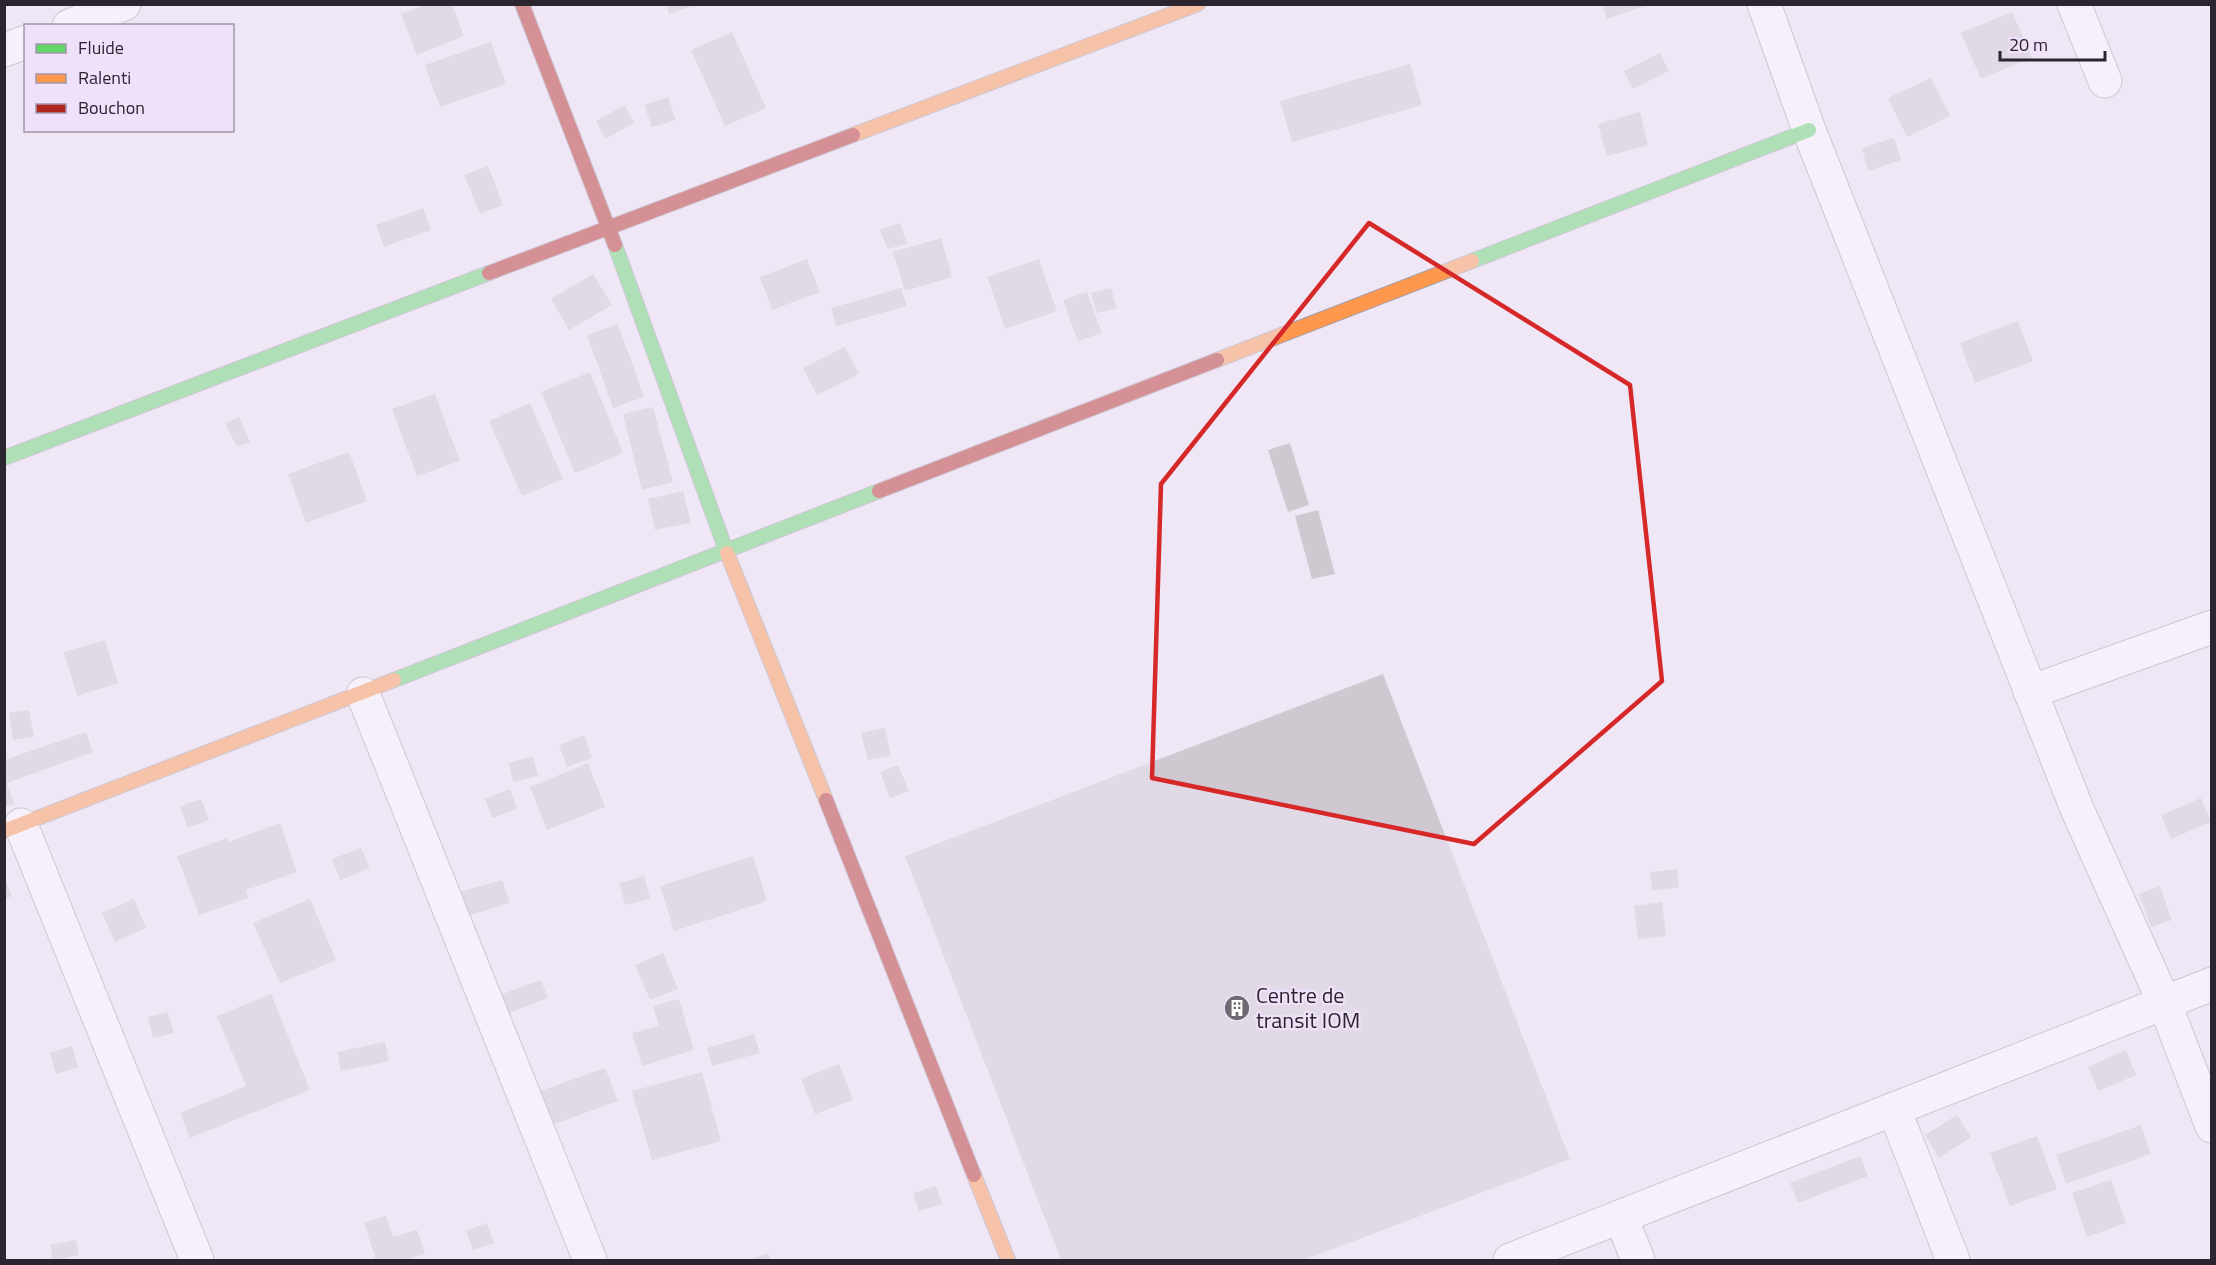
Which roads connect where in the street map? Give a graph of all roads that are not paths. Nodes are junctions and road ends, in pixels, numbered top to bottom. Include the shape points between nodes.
1 (522, 4) edge
2 (1198, 4) edge
3 (1764, 4) edge
4 (2074, 4) edge
5 (124, 5) edge
6 (74, 24) edge
7 (24, 43) edge
8 (4, 50) edge
9 (2104, 81) dead end
10 (1809, 130) junction
11 (609, 228) junction
12 (4, 458) edge
13 (727, 552) junction
14 (2211, 627) edge
15 (2030, 692) junction
16 (363, 694) junction
17 (13, 828) edge
18 (2211, 984) edge
19 (2164, 1002) junction
20 (1894, 1109) junction
21 (2211, 1126) edge
22 (1621, 1216) junction
23 (197, 1260) edge
24 (590, 1260) edge
25 (1008, 1260) edge
26 (1510, 1260) edge
27 (1638, 1260) edge
28 (1953, 1260) edge

1 - 11 street
2 - 11 street
3 - 10 street
4 - 9 street
5 - 6 street
7 - 8 street
10 - 13 street
10 - 15 street
11 - 12 street
11 - 13 street
13 - 16 street
13 - 25 street
14 - 15 street
15 - 19 street via 2077,809
16 - 17 street
16 - 24 street
17 - 23 street
18 - 19 street
19 - 20 street
19 - 21 street
20 - 22 street
20 - 28 street
22 - 26 street
22 - 27 street

